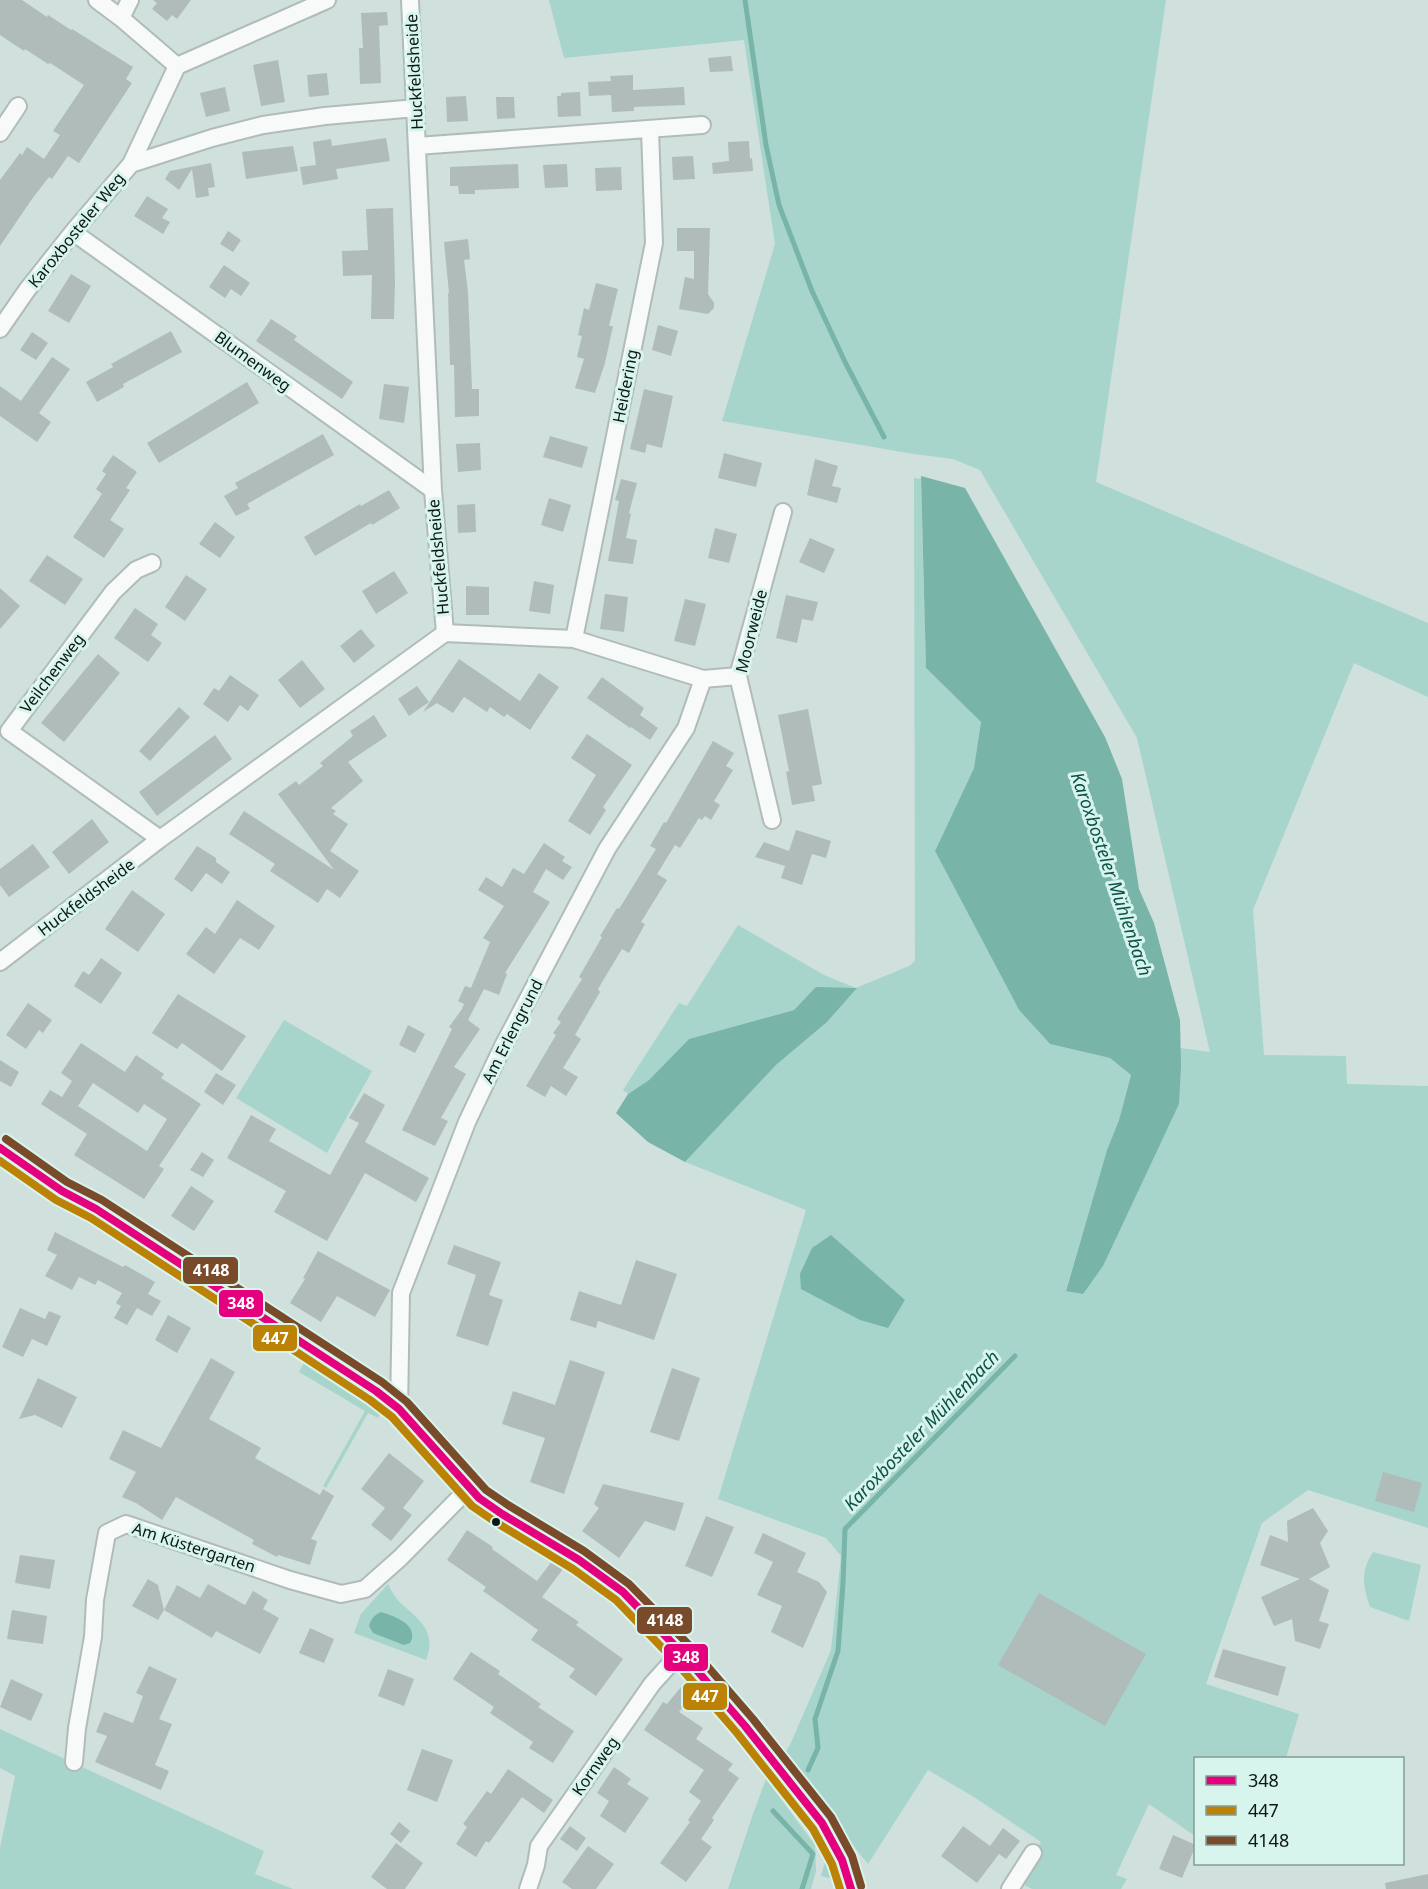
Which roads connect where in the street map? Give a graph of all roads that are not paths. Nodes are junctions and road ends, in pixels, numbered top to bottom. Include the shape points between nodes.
1 (97, 0) edge
2 (130, 0) edge
3 (327, 0) edge
4 (410, 0) edge
5 (121, 18) junction
6 (177, 66) junction
7 (18, 106) dead end
8 (416, 108) junction
9 (702, 125) dead end
10 (650, 130) junction
11 (0, 133) edge
12 (417, 146) junction
13 (131, 164) junction
14 (73, 232) junction
15 (0, 329) edge
16 (433, 490) junction
17 (783, 512) dead end
18 (152, 563) dead end
19 (445, 633) junction
20 (574, 639) junction
21 (738, 676) junction
22 (703, 679) junction
23 (772, 820) dead end
24 (160, 840) junction
25 (0, 962) edge
26 (0, 1148) edge
27 (399, 1409) junction
28 (469, 1488) junction
29 (681, 1652) junction
30 (74, 1762) dead end
31 (1033, 1853) dead end
32 (528, 1889) edge
33 (851, 1889) edge
34 (1010, 1889) edge

1 - 5 street
2 - 5 street
3 - 6 street
4 - 8 street, Huckfeldsheide
5 - 6 street
6 - 13 street
7 - 11 street
8 - 12 street, Huckfeldsheide
8 - 13 street, Karoxbosteler Weg via 263,125
9 - 10 street
10 - 12 street
10 - 20 street, Heidering via 654,243
12 - 16 street, Huckfeldsheide
13 - 14 street, Karoxbosteler Weg
14 - 15 street, Karoxbosteler Weg
14 - 16 street, Blumenweg
16 - 19 street, Huckfeldsheide
17 - 21 street, Moorweide
18 - 24 street, Veilchenweg via 136,570 113,592 9,731
19 - 20 street
19 - 24 street, Huckfeldsheide
20 - 22 street
21 - 22 street
21 - 23 street, Moorweide
22 - 27 street, Am Erlengrund via 686,728 607,849 467,1122 401,1293
24 - 25 street, Huckfeldsheide
26 - 27 street
27 - 28 street
28 - 29 street via 502,1514 579,1560 623,1592
28 - 30 street, Am Küstergarten via 365,1589 341,1594 126,1524 108,1533 95,1600
29 - 32 street, Kornweg via 652,1684 539,1846
29 - 33 street via 822,1823 842,1860
31 - 34 street

